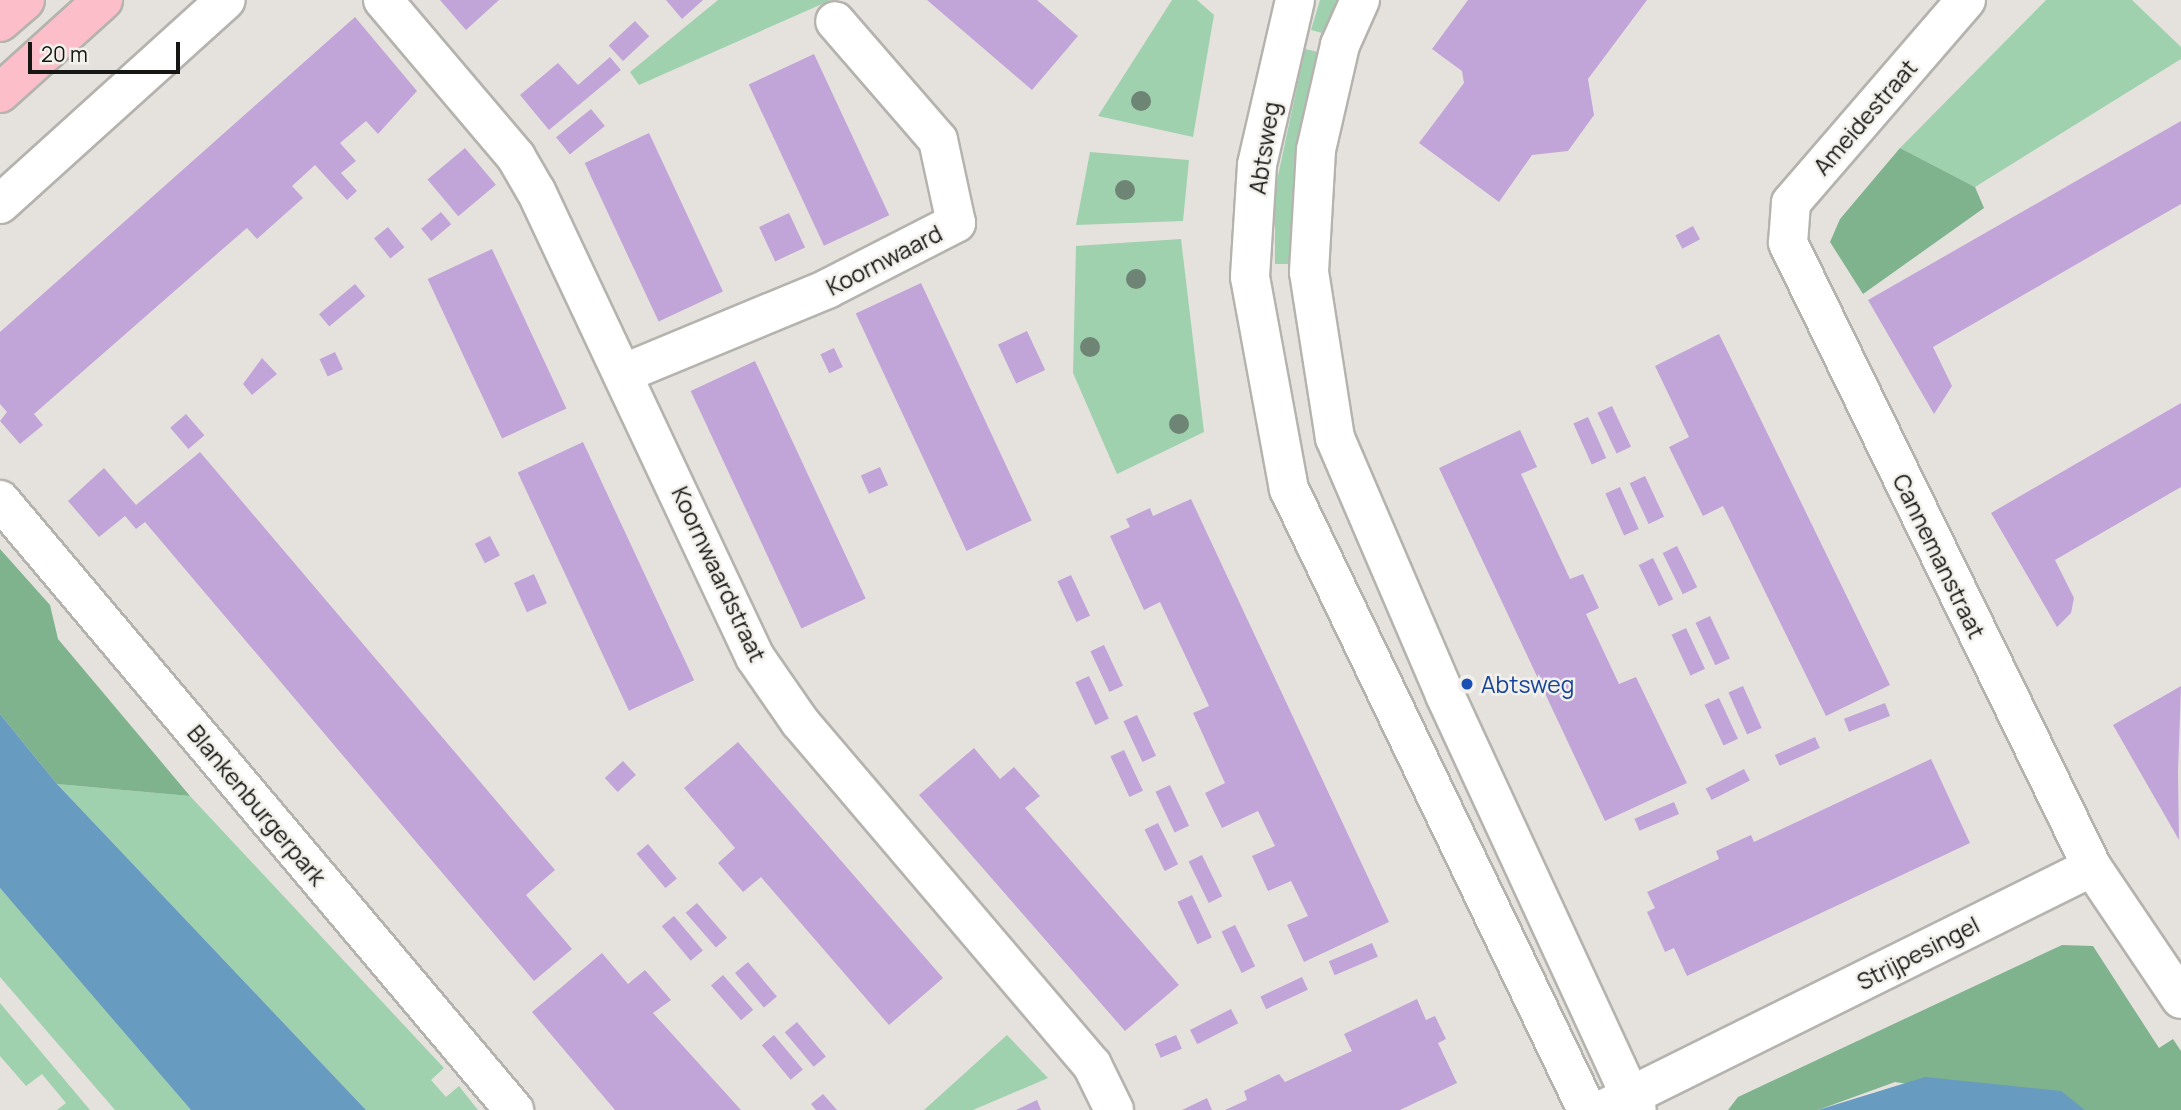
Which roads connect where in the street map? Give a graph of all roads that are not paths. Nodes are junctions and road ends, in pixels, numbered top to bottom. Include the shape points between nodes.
1 (25, 0) edge
2 (103, 0) edge
3 (226, 0) edge
4 (383, 0) edge
5 (1295, 0) edge
6 (1360, 0) edge
7 (1966, 0) edge
8 (835, 21) dead end
9 (0, 22) edge
10 (0, 93) edge
11 (0, 204) edge
12 (1788, 243) joint
13 (627, 372) junction
14 (0, 500) edge
15 (2092, 867) junction
16 (2181, 999) edge
17 (1624, 1106) edge
18 (514, 1110) edge
19 (1114, 1110) edge
20 (1587, 1110) edge

1 - 9 highway
2 - 10 highway
3 - 11 street
4 - 13 street, Koornwaardstraat via 516,157
5 - 20 street, Abtsweg via 1257,165 1250,277 1289,489
6 - 17 street via 1340,45 1316,150 1309,272 1335,438
7 - 12 street, Ameidestraat via 1791,203
8 - 13 street, Koornwaard via 938,140 956,223 827,289
12 - 15 street, Cannemanstraat
13 - 19 street, Koornwaardstraat via 755,657 800,722 1092,1065
14 - 18 street, Blankenburgerpark
15 - 16 street
15 - 17 street, Strijpesingel

